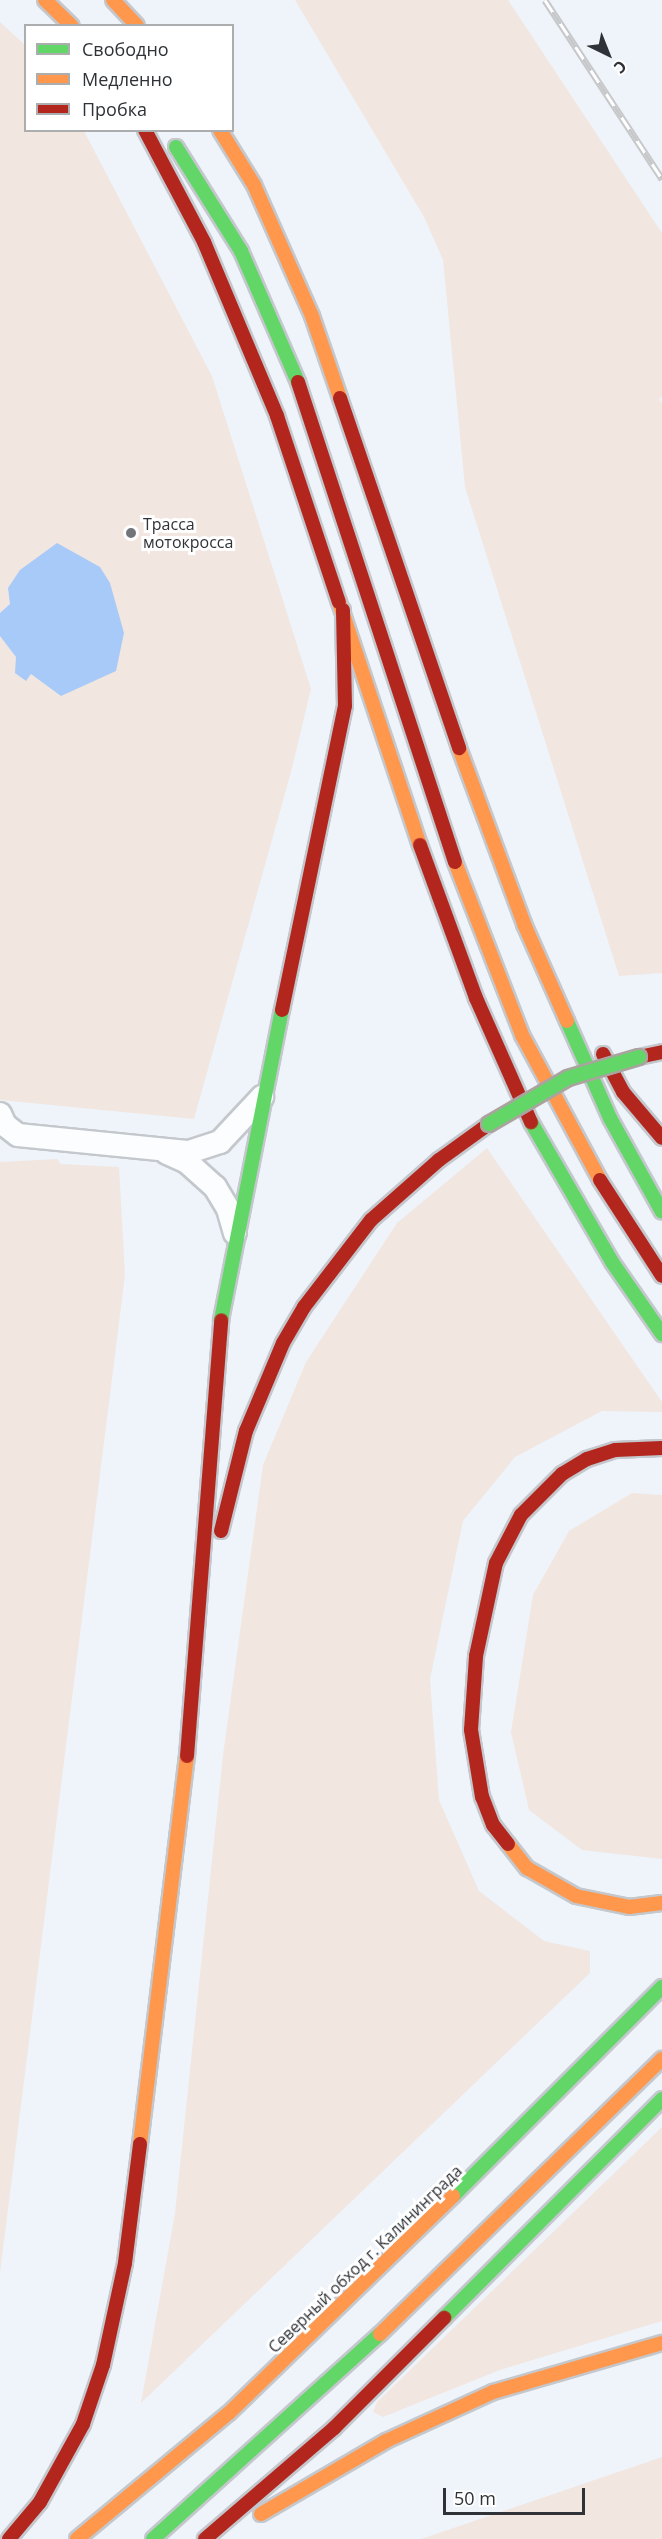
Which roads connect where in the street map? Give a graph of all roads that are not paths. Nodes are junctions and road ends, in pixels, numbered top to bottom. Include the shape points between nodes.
1 (45, 0) edge
2 (113, 0) edge
3 (70, 24) edge
4 (135, 24) edge
5 (146, 132) edge
6 (166, 132) edge
7 (221, 132) edge
8 (343, 610) junction
9 (524, 924) junction
10 (579, 1009) dead end
11 (596, 1040) dead end
12 (662, 1052) edge
13 (265, 1093) junction
14 (0, 1114) edge
15 (662, 1138) edge
16 (162, 1152) junction
17 (662, 1212) edge
18 (236, 1236) junction
19 (662, 1275) edge
20 (662, 1334) edge
21 (662, 1449) edge
22 (199, 1635) junction
23 (662, 1903) edge
24 (662, 1987) edge
25 (662, 2059) edge
26 (662, 2099) edge
27 (662, 2343) edge
28 (9, 2539) edge
29 (77, 2539) edge
30 (153, 2539) edge
31 (205, 2539) edge
32 (218, 2539) edge

1 - 3 highway
2 - 4 highway
5 - 8 highway via 204,242 277,416
6 - 19 highway via 218,210 278,330 457,868 522,1035 590,1164
7 - 9 highway via 254,185 312,316 462,757
8 - 13 highway via 345,706
8 - 20 highway via 421,849 476,999 538,1138 612,1262
9 - 10 highway
9 - 17 highway via 610,1118
11 - 15 highway via 623,1092
12 - 22 highway, bridge via 568,1078 489,1124 423,1173 371,1220 341,1256 283,1343 240,1450
13 - 16 street via 246,1118 213,1146 189,1152
13 - 18 highway
14 - 16 street via 5,1125 18,1135
16 - 18 street via 187,1162 215,1187 228,1209
18 - 22 highway via 223,1299
21 - 23 highway via 615,1450 587,1459 562,1474 520,1515 496,1563 489,1592 476,1656 471,1730 482,1797 493,1825 527,1868 576,1896 603,1904 629,1907
22 - 28 highway via 164,1958 125,2263 111,2336 95,2394 69,2453 40,2502
24 - 29 highway, Северный обход г. Калининграда via 319,2329 229,2413
25 - 30 highway via 338,2374
26 - 31 highway via 334,2428
27 - 32 highway via 493,2392 436,2417 368,2451

